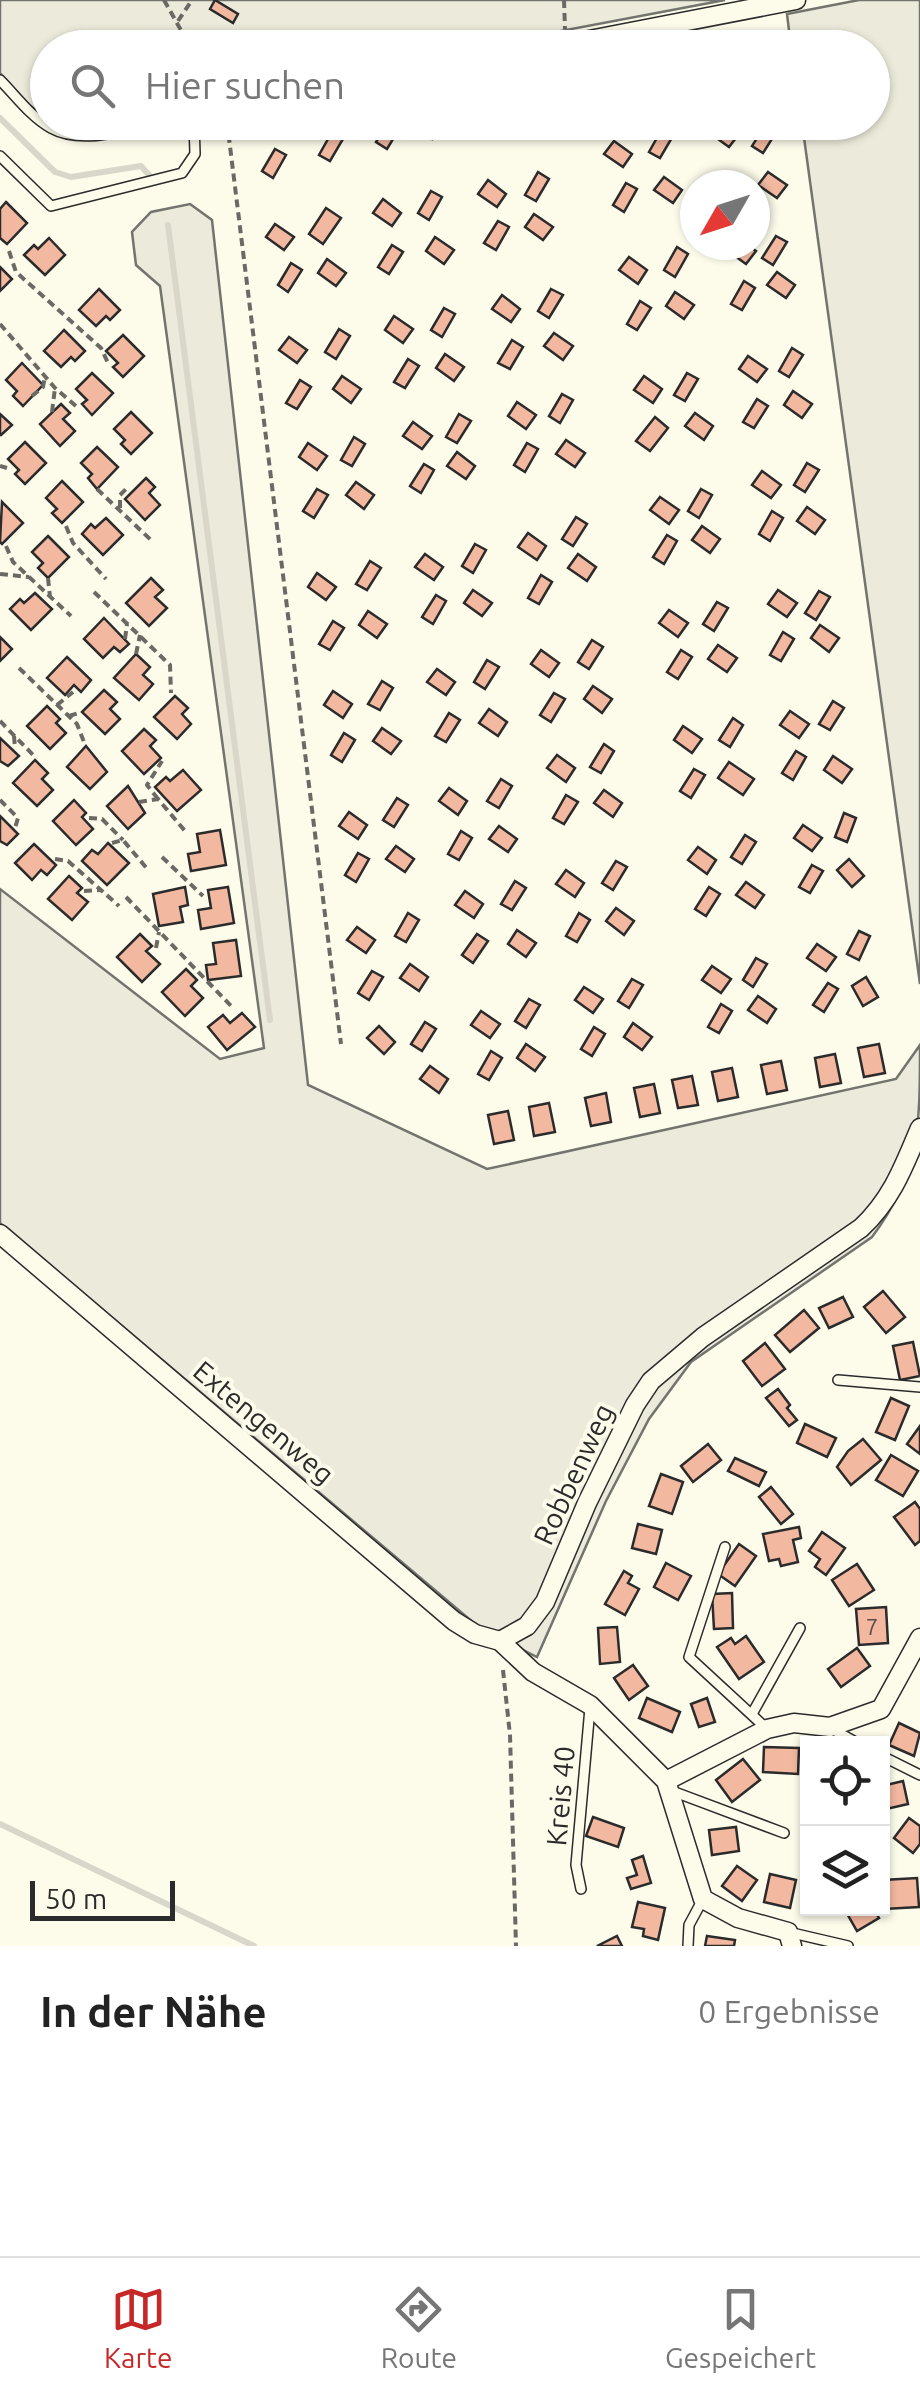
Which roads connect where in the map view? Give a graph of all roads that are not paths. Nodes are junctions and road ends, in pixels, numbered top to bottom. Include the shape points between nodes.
1 (796, 0) edge
2 (640, 30) edge
3 (0, 80) edge
4 (30, 109) edge
5 (195, 140) edge
6 (0, 156) edge
7 (920, 1128) edge
8 (0, 1234) edge
9 (838, 1380) dead end
10 (920, 1388) edge
11 (725, 1547) dead end
12 (800, 1628) dead end
13 (920, 1638) edge
14 (500, 1641) junction
15 (590, 1705) junction
16 (752, 1714) junction
17 (830, 1727) junction
18 (766, 1730) junction
19 (845, 1736) edge
20 (890, 1760) edge
21 (920, 1775) edge
22 (668, 1786) junction
23 (784, 1833) dead end
24 (581, 1889) dead end
25 (703, 1899) junction
26 (790, 1939) edge
27 (688, 1946) edge
28 (848, 1946) edge

1 - 2 street
3 - 4 lane
5 - 6 lane via 195,154 172,178 51,206
7 - 14 street, Robbenweg via 896,1187 872,1218 652,1381 587,1503 545,1602 527,1626
8 - 14 street, Extengenweg via 454,1620
9 - 10 lane
11 - 16 lane via 689,1657
12 - 16 lane
13 - 17 street via 881,1709
14 - 15 street, Extengenweg via 533,1672
15 - 22 street, Extengenweg
15 - 24 lane, Kreis 40 via 576,1865
16 - 18 lane
17 - 18 street
17 - 19 lane
18 - 22 street
20 - 21 lane
22 - 23 lane
22 - 25 street
25 - 26 street
25 - 27 lane via 688,1925
26 - 28 lane

